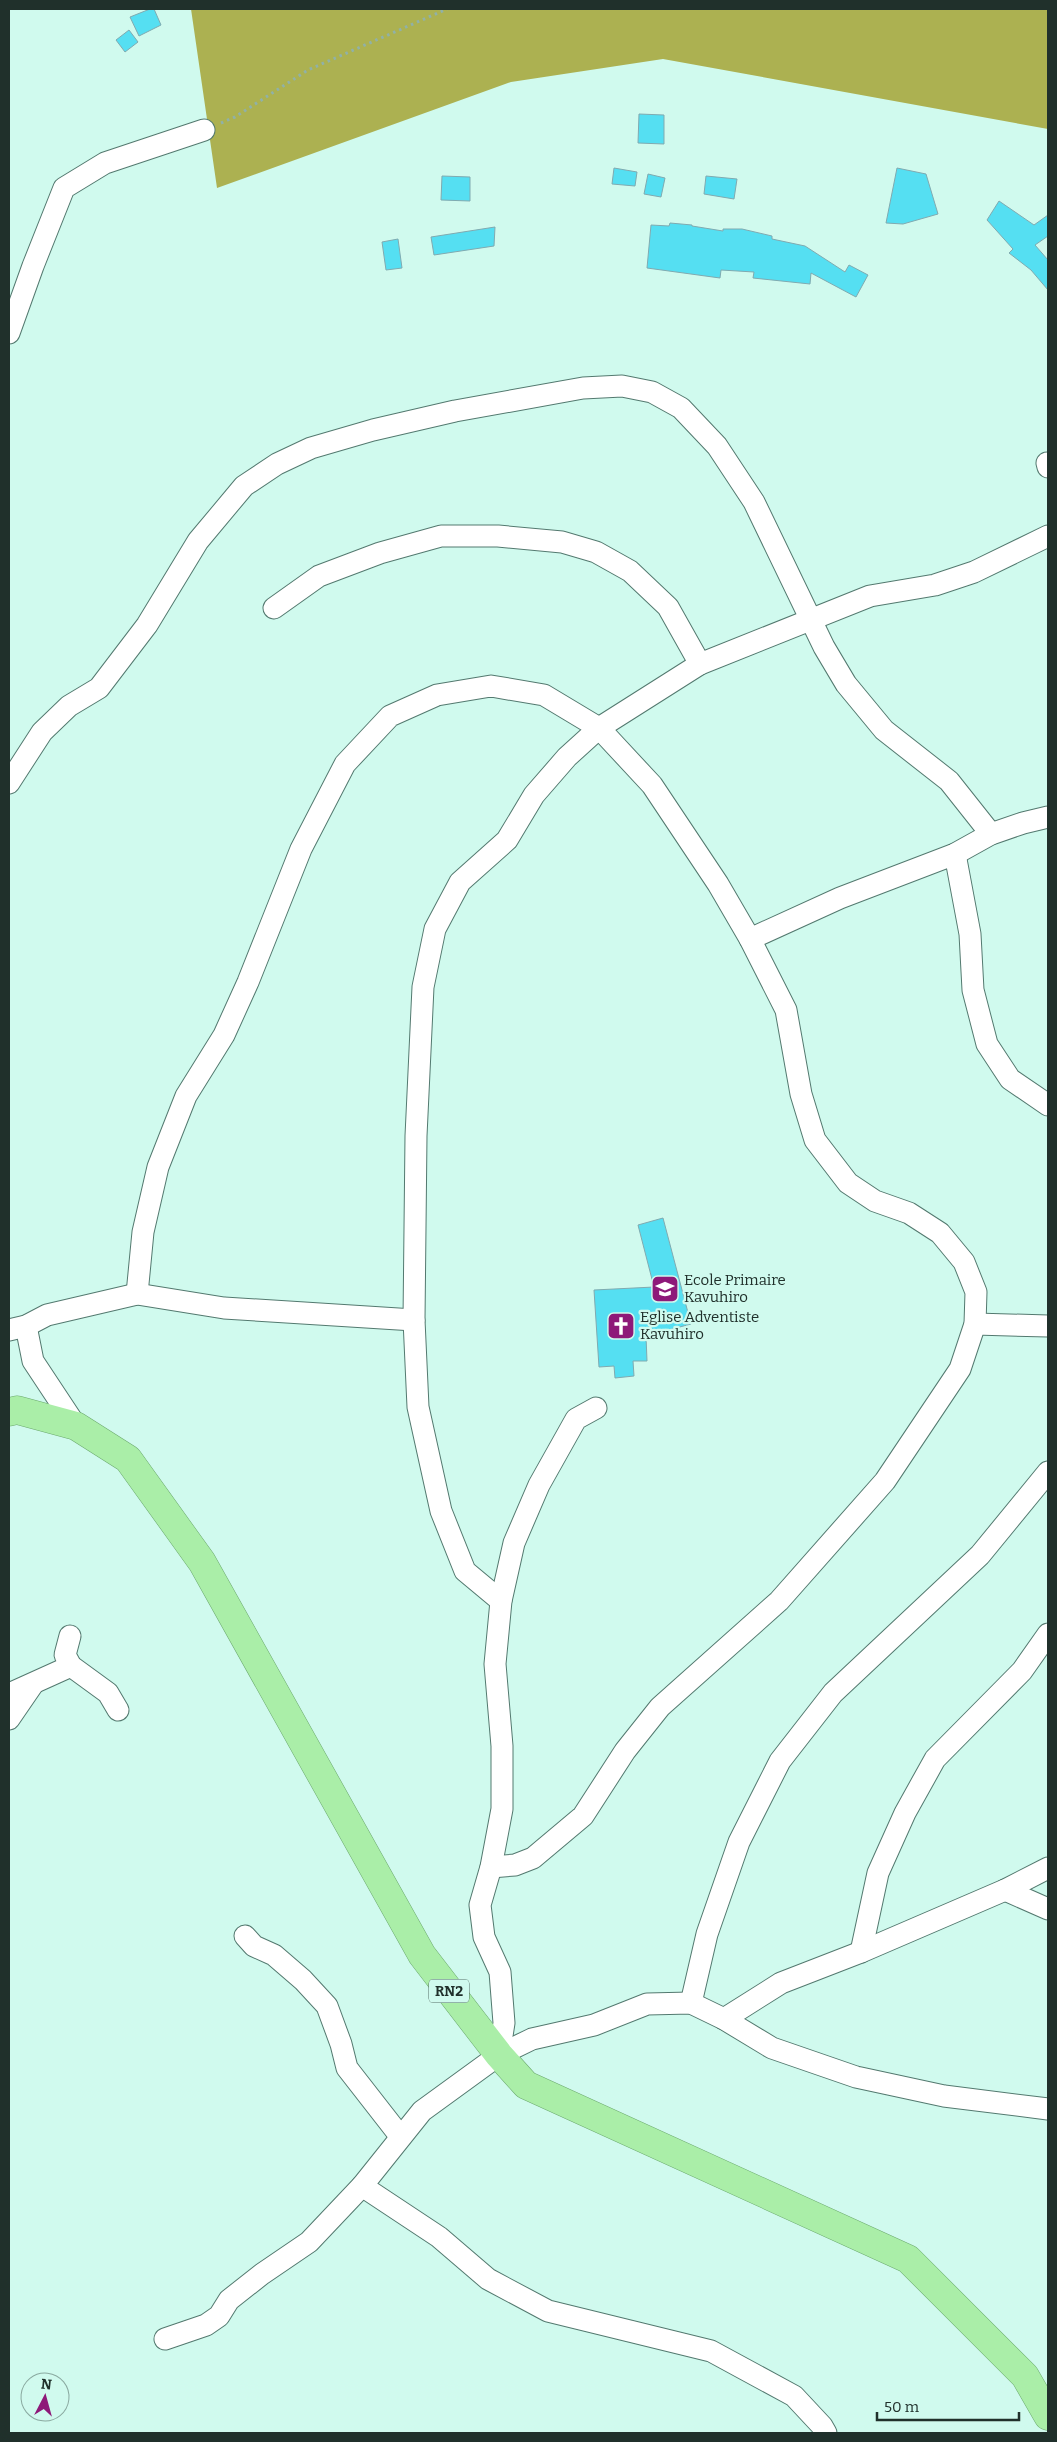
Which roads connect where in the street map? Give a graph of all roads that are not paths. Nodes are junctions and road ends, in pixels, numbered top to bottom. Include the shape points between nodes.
1 (204, 130) road end
2 (9, 333) edge
3 (1048, 536) edge
4 (274, 608) dead end
5 (811, 620) junction
6 (700, 664) junction
7 (599, 728) junction
8 (9, 783) edge
9 (1048, 818) edge
10 (992, 834) junction
11 (955, 854) junction
12 (750, 939) junction
13 (1048, 1104) edge
14 (137, 1294) junction
15 (414, 1320) junction
16 (975, 1324) junction
17 (1048, 1326) edge
18 (17, 1328) edge
19 (596, 1408) dead end
20 (9, 1412) edge
21 (76, 1426) junction
22 (1048, 1472) edge
23 (501, 1601) junction
24 (1048, 1634) edge
25 (70, 1636) dead end
26 (71, 1666) junction
27 (33, 1684) junction
28 (9, 1694) edge
29 (118, 1710) dead end
30 (9, 1719) edge
31 (491, 1867) junction
32 (1048, 1868) edge
33 (1005, 1890) junction
34 (1048, 1909) edge
35 (245, 1936) dead end
36 (861, 1952) junction
37 (691, 2003) junction
38 (724, 2019) junction
39 (498, 2055) junction
40 (1048, 2109) edge
41 (400, 2136) junction
42 (362, 2186) junction
43 (165, 2339) dead end
44 (1024, 2376) junction
45 (1048, 2390) edge
46 (1048, 2416) edge
47 (826, 2433) edge

1 - 2 street via 105,162 64,188
3 - 5 street via 974,572 936,585 870,596
4 - 6 street via 319,576 380,553 441,536 498,536 562,542 596,552 630,571 668,607
5 - 6 street
5 - 8 street via 754,502 717,446 681,408 652,392 622,386 583,388 455,411 312,448 277,464 244,486 198,541 147,625 99,688 70,706 42,732
5 - 10 street via 846,684 884,730 949,781
6 - 7 street
7 - 12 street via 652,785 718,884
7 - 14 street via 544,695 491,686 437,695 390,716 345,764 301,849 224,1035 186,1096 158,1167 143,1232
7 - 15 street via 567,757 534,795 507,840 460,882 435,929 423,987 416,1136
9 - 10 street
10 - 11 street
11 - 12 street via 840,898
11 - 13 street via 970,934 973,990 987,1044 1010,1079
12 - 16 street via 786,1010 801,1094 815,1140 848,1183 874,1201 909,1213 940,1233 964,1262 976,1292
14 - 15 street via 224,1308
14 - 18 street via 47,1315
15 - 23 street via 418,1407 441,1511 465,1571
16 - 17 street
16 - 31 street via 960,1370 885,1481 779,1601 660,1707 582,1816 533,1858 515,1865
18 - 21 street
19 - 23 street via 576,1419 539,1485 514,1543
20 - 21 highway, RN2 via 17,1410
21 - 39 highway, RN2 via 128,1459 202,1562 422,1955
22 - 37 street via 980,1556 833,1693 780,1761 739,1842 707,1934
23 - 31 street via 496,1664 502,1746 502,1809
24 - 36 street via 1022,1671 935,1759 905,1813 878,1873
25 - 26 street via 65,1655
26 - 27 street
26 - 29 street via 108,1693
27 - 28 street
27 - 30 street
31 - 39 street via 480,1905 484,1937 500,1972 504,2023
32 - 33 street
33 - 34 street
33 - 36 street
35 - 41 street via 254,1946 274,1955 303,1980 326,2006 341,2044 346,2068
36 - 38 street via 781,1983
37 - 38 street
37 - 39 street via 647,2004 594,2024 532,2039
38 - 40 street via 772,2048 856,2077 944,2096
39 - 41 street via 431,2103
39 - 44 highway, RN2 via 526,2085 908,2259
41 - 42 street
42 - 43 street via 309,2242 229,2300 219,2316 206,2325
42 - 47 street via 439,2237 488,2279 548,2311 711,2351 794,2396
44 - 45 street
44 - 46 highway, RN2

